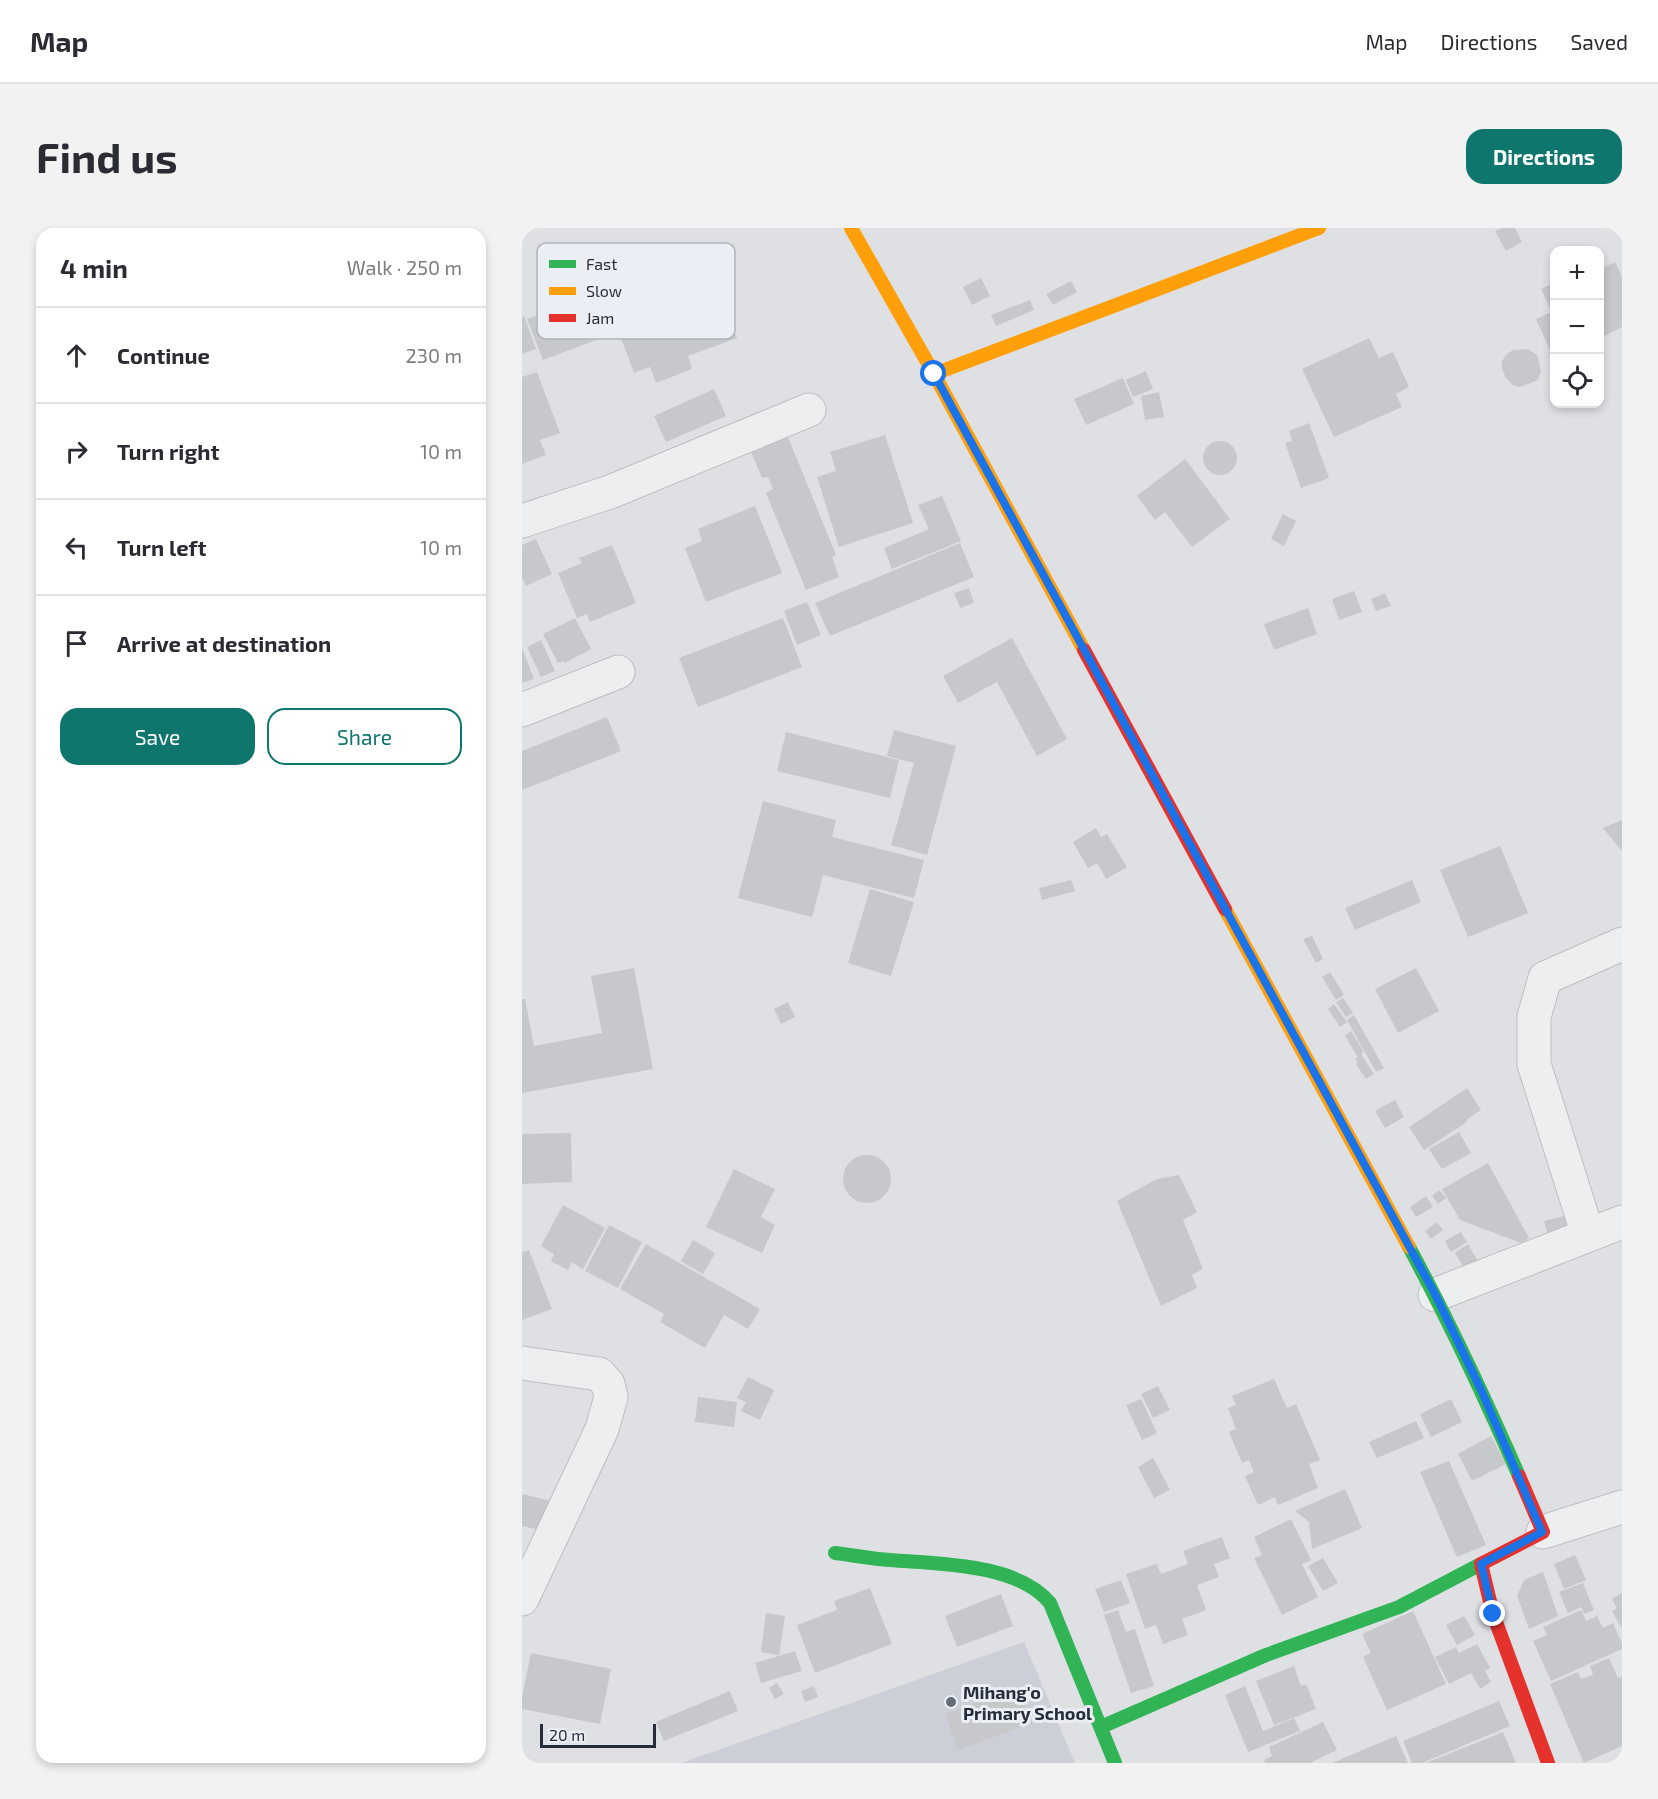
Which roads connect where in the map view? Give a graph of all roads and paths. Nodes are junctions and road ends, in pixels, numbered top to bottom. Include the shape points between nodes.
1 (851, 228) edge
2 (1319, 228) edge
3 (934, 374) junction
4 (809, 410) dead end
5 (522, 521) edge
6 (618, 672) dead end
7 (522, 710) edge
8 (1622, 944) edge
9 (1622, 1222) edge
10 (1588, 1235) junction
11 (1435, 1294) junction
12 (522, 1363) edge
13 (1622, 1507) edge
14 (1542, 1532) junction
15 (835, 1553) dead end
16 (1481, 1564) junction
17 (522, 1599) edge
18 (1101, 1727) junction
19 (1115, 1763) edge
20 (1548, 1763) edge

1 - 3 street
2 - 3 street
3 - 11 street
4 - 5 street via 610,492
6 - 7 street
8 - 10 street via 1545,978 1534,1017 1534,1064
9 - 10 street
10 - 11 street
11 - 14 street
12 - 17 street via 599,1374 608,1384 611,1397 602,1429
13 - 14 street
14 - 16 street
15 - 18 street via 967,1566 1024,1582 1040,1591 1050,1603
16 - 18 street via 1399,1607 1266,1655
16 - 20 street via 1493,1614
18 - 19 street

